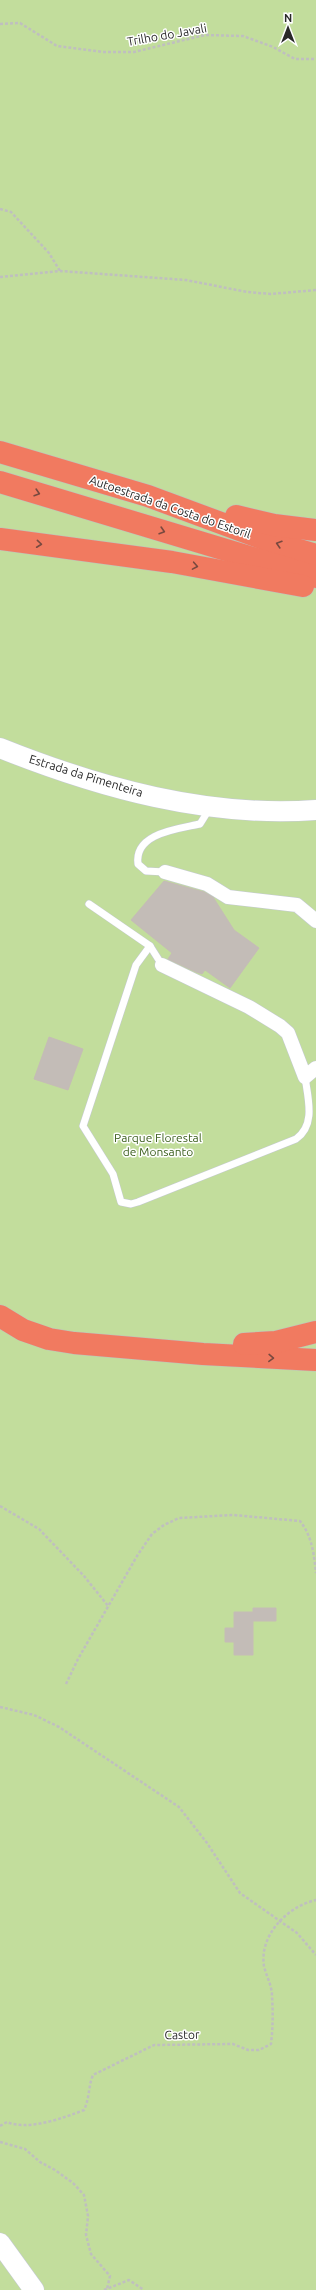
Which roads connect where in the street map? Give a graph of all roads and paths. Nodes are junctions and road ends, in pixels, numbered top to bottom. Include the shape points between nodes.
1 (0, 24) edge
2 (316, 59) edge
3 (0, 209) edge
4 (60, 271) junction
5 (0, 277) edge
6 (316, 290) edge
7 (0, 452) edge
8 (0, 482) edge
9 (148, 496) junction
10 (316, 530) edge
11 (0, 539) edge
12 (316, 555) edge
13 (316, 577) edge
14 (316, 589) edge
15 (0, 748) edge
16 (211, 806) junction
17 (316, 810) edge
18 (165, 872) joint
19 (89, 904) dead end
20 (316, 921) edge
21 (150, 946) junction
22 (162, 965) joint
23 (316, 1068) edge
24 (305, 1077) junction
25 (0, 1316) edge
26 (316, 1332) edge
27 (316, 1360) edge
28 (0, 1506) edge
29 (316, 1573) edge
30 (109, 1607) junction
31 (66, 1684) dead end
32 (0, 1707) edge
33 (316, 1900) edge
34 (281, 1921) junction
35 (316, 1955) edge
36 (0, 2126) edge
37 (0, 2142) edge
38 (0, 2243) edge
39 (106, 2289) edge
40 (34, 2290) edge
41 (144, 2290) edge

1 - 2 path, Trilho do Javali via 20,23 57,46 103,52 134,52 205,35 243,36 273,47 295,59
3 - 4 path via 11,212 49,253
4 - 5 path
4 - 6 path via 186,280 271,294
7 - 9 highway, Autoestrada da Costa do Estoril
8 -> 13 highway, Autoestrada da Costa do Estoril
9 - 10 highway via 274,525
12 -> 9 highway, Autoestrada da Costa do Estoril via 272,542
11 -> 14 highway via 172,562
15 - 16 main road, Estrada da Pimenteira via 130,792
16 - 17 main road, Estrada da Pimenteira
16 - 18 lane via 200,824 156,835 142,846 137,855 138,864 146,871
18 - 20 street via 207,884 228,896 297,906
19 - 21 lane
21 - 22 lane
21 - 24 lane via 136,965 83,1126 113,1174 121,1202 138,1202 304,1134 310,1110
22 - 24 street via 249,1007 280,1026 288,1034
23 - 24 street
25 - 26 highway via 36,1327 84,1336 198,1345 276,1342
25 -> 27 highway via 23,1330 49,1339 74,1343
28 - 30 path via 39,1530 84,1576
29 - 30 path via 308,1530 300,1521 233,1514 179,1518 152,1534
30 - 31 path
32 - 34 path via 34,1715 59,1727 179,1806 240,1893 248,1901
33 - 34 path via 305,1903
34 - 35 path via 297,1933
34 - 36 path, Castor via 270,1933 264,1955 274,2018 271,2044 259,2050 248,2050 233,2044 154,2044 93,2075 90,2096 84,2110 68,2117 44,2122 16,2126 7,2122
37 - 39 path via 25,2149 73,2183 84,2195 88,2216 86,2235 92,2254 110,2276
38 - 40 main road
39 - 41 path via 129,2280

